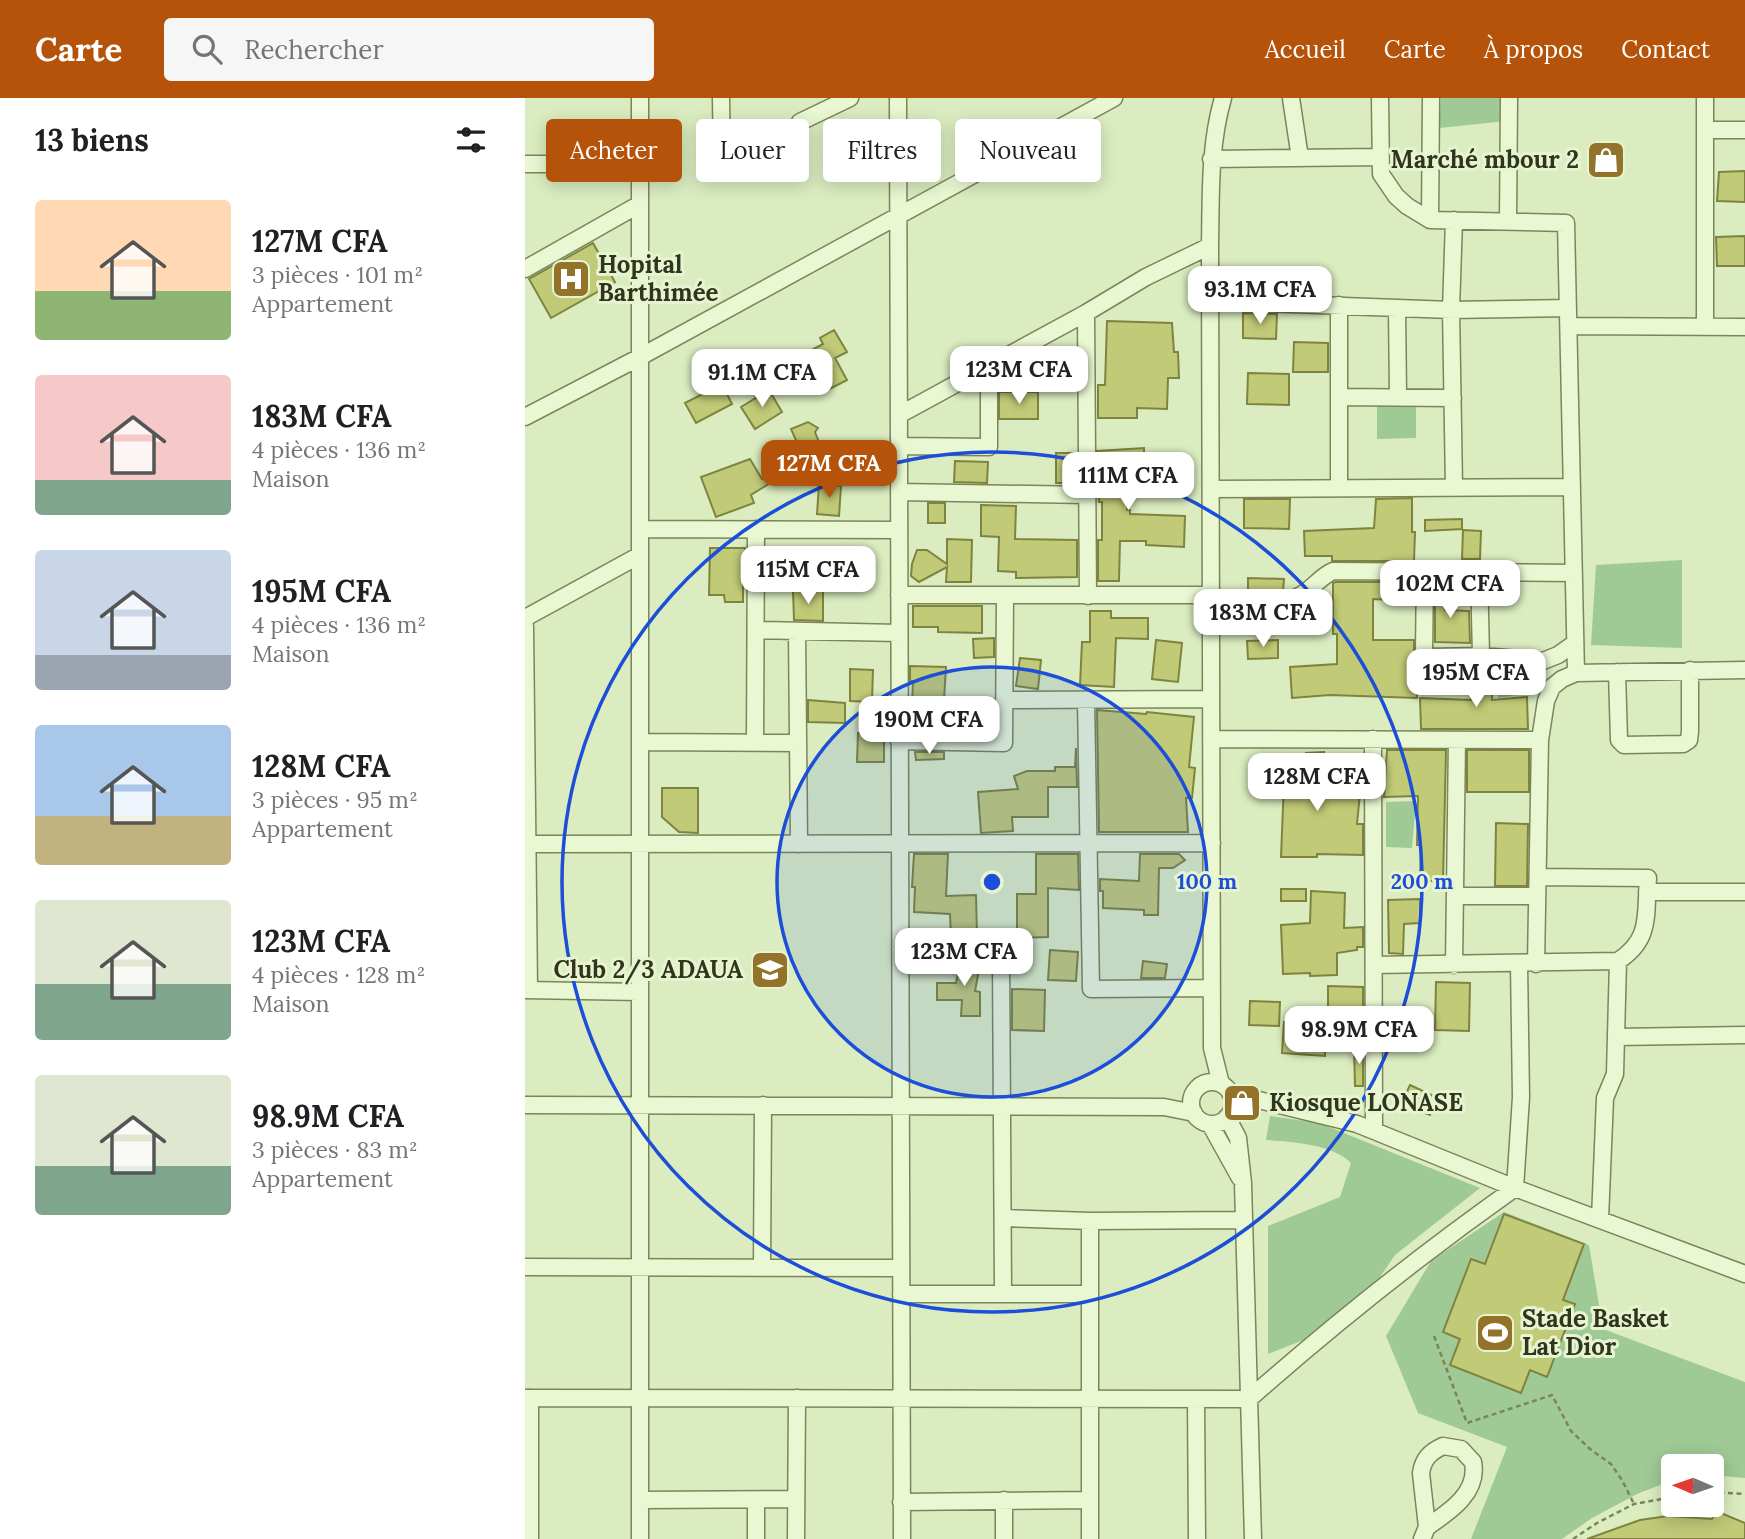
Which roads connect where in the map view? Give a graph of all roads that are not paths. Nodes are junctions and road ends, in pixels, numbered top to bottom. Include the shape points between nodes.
1 (640, 98) edge
2 (721, 98) edge
3 (850, 98) edge
4 (898, 98) edge
5 (1114, 98) edge
6 (1223, 98) edge
7 (1291, 98) edge
8 (1380, 98) edge
9 (1431, 98) edge
10 (1509, 98) edge
11 (1705, 98) edge
12 (640, 119) edge
13 (721, 119) edge
14 (806, 119) edge
15 (1705, 130) junction
16 (1745, 130) edge
17 (1380, 157) junction
18 (1300, 158) junction
19 (1211, 159) junction
20 (525, 164) edge
21 (546, 164) edge
22 (640, 182) edge
23 (640, 204) junction
24 (898, 215) junction
25 (1430, 220) junction
26 (1454, 220) junction
27 (1508, 222) junction
28 (1210, 246) junction
29 (525, 269) edge
30 (1212, 302) junction
31 (1339, 305) junction
32 (1397, 308) junction
33 (1568, 308) junction
34 (1451, 310) junction
35 (1086, 313) junction
36 (1569, 326) junction
37 (1705, 327) junction
38 (1745, 327) edge
39 (640, 357) junction
40 (989, 366) junction
41 (1339, 397) junction
42 (1398, 397) junction
43 (1453, 398) junction
44 (899, 415) junction
45 (525, 417) edge
46 (899, 446) junction
47 (1572, 487) junction
48 (1339, 488) junction
49 (1454, 488) junction
50 (1212, 489) junction
51 (899, 492) junction
52 (1087, 495) junction
53 (640, 529) junction
54 (756, 529) junction
55 (899, 530) junction
56 (640, 555) junction
57 (1425, 571) junction
58 (1479, 572) junction
59 (1574, 573) junction
60 (899, 595) junction
61 (1005, 596) junction
62 (1088, 596) junction
63 (1211, 601) junction
64 (525, 618) edge
65 (525, 626) edge
66 (756, 630) junction
67 (797, 631) junction
68 (899, 633) junction
69 (1575, 643) junction
70 (1481, 656) junction
71 (1689, 670) junction
72 (1745, 670) edge
73 (1616, 672) junction
74 (1576, 673) junction
75 (1211, 699) junction
76 (1004, 700) junction
77 (1086, 700) junction
78 (1211, 739) junction
79 (1373, 739) junction
80 (1457, 740) junction
81 (1540, 740) junction
82 (899, 741) junction
83 (526, 742) edge
84 (640, 742) junction
85 (755, 742) junction
86 (798, 743) junction
87 (526, 844) edge
88 (640, 844) junction
89 (799, 844) junction
90 (900, 844) junction
91 (1089, 844) junction
92 (1212, 844) junction
93 (1538, 877) junction
94 (1647, 892) junction
95 (1745, 892) edge
96 (1455, 896) junction
97 (1538, 896) junction
98 (900, 949) junction
99 (1618, 961) junction
100 (1519, 964) junction
101 (1536, 964) junction
102 (1374, 965) junction
103 (1454, 965) junction
104 (1212, 988) junction
105 (527, 990) edge
106 (640, 992) junction
107 (1745, 1035) edge
108 (1616, 1037) junction
109 (1212, 1048) junction
110 (1226, 1088) junction
111 (1198, 1089) junction
112 (1263, 1100) junction
113 (525, 1105) edge
114 (640, 1105) junction
115 (763, 1105) junction
116 (901, 1106) junction
117 (1003, 1106) junction
118 (1164, 1107) junction
119 (1194, 1113) junction
120 (1229, 1114) junction
121 (1210, 1124) junction
122 (1374, 1130) junction
123 (1243, 1183) junction
124 (1515, 1188) junction
125 (1004, 1217) junction
126 (1600, 1219) junction
127 (1244, 1220) junction
128 (1090, 1221) junction
129 (525, 1267) edge
130 (640, 1267) junction
131 (762, 1268) junction
132 (901, 1268) junction
133 (1745, 1274) edge
134 (1003, 1292) junction
135 (901, 1294) junction
136 (1090, 1294) junction
137 (528, 1398) edge
138 (640, 1398) junction
139 (797, 1398) junction
140 (901, 1398) junction
141 (1090, 1399) junction
142 (1196, 1399) junction
143 (1249, 1399) junction
144 (796, 1499) junction
145 (640, 1500) junction
146 (756, 1500) junction
147 (1004, 1500) junction
148 (1090, 1500) junction
149 (901, 1502) junction
150 (1424, 1533) edge
151 (530, 1539) edge
152 (640, 1539) edge
153 (755, 1539) edge
154 (796, 1539) edge
155 (902, 1539) edge
156 (1004, 1539) edge
157 (1090, 1539) edge
158 (1197, 1539) edge
159 (1253, 1539) edge

1 - 12 street
2 - 13 street
3 - 14 street
4 - 24 street
5 - 24 street
6 - 19 street
7 - 18 street
8 - 17 street
9 - 25 street
10 - 27 street
11 - 15 street
15 - 16 street
15 - 37 street
17 - 18 street
17 - 25 street via 1381,174 1396,196
18 - 19 street
19 - 28 street
20 - 21 street
22 - 23 street
23 - 29 street
23 - 39 street
24 - 39 street
24 - 44 street
25 - 26 street
26 - 27 street
26 - 34 street
27 - 33 street via 1566,223
28 - 30 street
28 - 35 street
30 - 31 street
30 - 50 street
31 - 32 street
31 - 41 street
32 - 34 street
32 - 42 street
33 - 34 street
33 - 36 street
34 - 43 street
35 - 40 street
35 - 52 street
36 - 37 street
36 - 47 street
37 - 38 street
39 - 45 street
39 - 53 street
40 - 44 street
40 - 46 street via 989,447
41 - 42 street
41 - 48 street
42 - 43 street
43 - 49 street
44 - 46 street
46 - 51 street
47 - 49 street
47 - 59 street
48 - 49 street
48 - 50 street
50 - 63 street
51 - 52 street
51 - 55 street
52 - 62 street
53 - 54 street
53 - 56 street
54 - 55 street
54 - 66 street
55 - 60 street
56 - 64 street
56 - 84 street
57 - 58 street
57 - 63 street via 1332,571 1300,595 1282,602
57 - 70 street via 1425,655
58 - 59 street
58 - 70 street
59 - 69 street
60 - 61 street
60 - 68 street
61 - 62 street
61 - 76 street
62 - 63 street
63 - 75 street
65 - 83 street
66 - 67 street
66 - 85 street
67 - 68 street
67 - 86 street
68 - 82 street
69 - 70 street via 1543,661
69 - 74 street
71 - 72 street
71 - 73 street
71 - 73 street via 1689,740 1624,746 1619,740
73 - 74 street
74 - 81 street via 1552,687
75 - 77 street
75 - 78 street
76 - 77 street
76 - 82 street via 1004,743
77 - 91 street
78 - 79 street
78 - 92 street
79 - 80 street
79 - 102 street
80 - 81 street
80 - 96 street
81 - 93 street
82 - 90 street
83 - 87 street
84 - 85 street
84 - 88 street
85 - 86 street
86 - 89 street
87 - 88 street
87 - 105 street
88 - 89 street
88 - 106 street
89 - 90 street
90 - 91 street
90 - 98 street
91 - 92 street
91 - 104 street via 1091,989
92 - 104 street
93 - 94 street via 1648,878
93 - 97 street
94 - 95 street
94 - 99 street via 1641,939
96 - 97 street
96 - 103 street
97 - 101 street
98 - 116 street
98 - 117 street via 993,948 1001,956
99 - 101 street
99 - 108 street
100 - 101 street
100 - 103 street
100 - 124 street via 1521,1097
102 - 103 street
102 - 122 street
104 - 109 street
105 - 106 street
106 - 114 street
107 - 108 street
108 - 126 street via 1615,1074 1605,1098
109 - 110 street
109 - 111 street
110 - 111 street via 1208,1083
110 - 112 street
110 - 120 street via 1233,1105
111 - 118 street
111 - 119 street
112 - 120 street
112 - 122 street
113 - 114 street
114 - 115 street
114 - 130 street
115 - 116 street
115 - 131 street
116 - 117 street
116 - 132 street
117 - 118 street
117 - 125 street
118 - 119 street
119 - 121 street
120 - 121 street
120 - 123 street via 1238,1138
121 - 123 street
122 - 124 street
123 - 127 street
124 - 126 street
124 - 143 street via 1426,1253
125 - 128 street
125 - 134 street
126 - 133 street
127 - 128 street
127 - 143 street
128 - 136 street
129 - 130 street
130 - 131 street
130 - 138 street
131 - 132 street
132 - 135 street
134 - 135 street
134 - 136 street
135 - 140 street
136 - 141 street
137 - 138 street
137 - 151 street
138 - 139 street
138 - 145 street
139 - 140 street
139 - 144 street
140 - 141 street
140 - 149 street
141 - 142 street
141 - 148 street
142 - 143 street
142 - 158 street
143 - 159 street
144 - 146 street
144 - 154 street
145 - 146 street
145 - 152 street
146 - 153 street
147 - 148 street
147 - 149 street
147 - 156 street
148 - 157 street
149 - 155 street
150 - 150 street via 1457,1504 1474,1481 1473,1462 1461,1449 1443,1446 1423,1464

